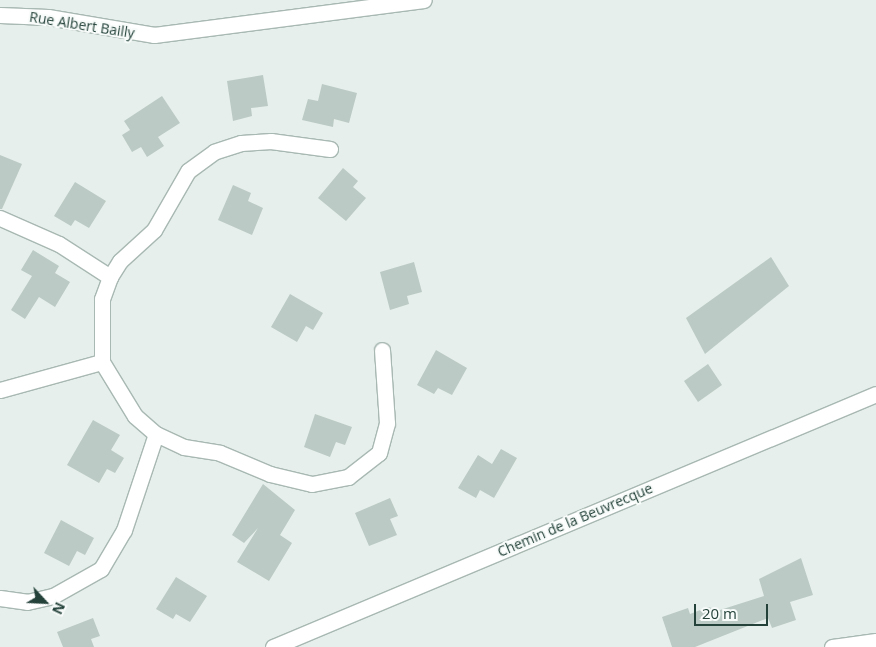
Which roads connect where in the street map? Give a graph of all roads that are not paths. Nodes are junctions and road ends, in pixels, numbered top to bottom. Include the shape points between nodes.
1 (424, 0) edge
2 (0, 15) edge
3 (330, 149) dead end
4 (0, 218) edge
5 (110, 277) junction
6 (382, 350) dead end
7 (102, 362) junction
8 (0, 390) edge
9 (876, 394) edge
10 (156, 434) junction
11 (0, 598) edge
12 (876, 641) edge
13 (273, 647) edge
14 (832, 647) edge

1 - 2 street, Rue Albert Bailly via 154,35 48,17
3 - 5 street via 256,141 214,152 188,170 154,230 120,261
4 - 5 street via 59,244
5 - 7 street via 102,299
6 - 10 street via 386,434 373,460 348,477 324,483 298,482
7 - 8 street
7 - 10 street via 135,416
9 - 13 street, Chemin de la Beuvrecque
10 - 11 street via 124,530 101,569 53,596 28,602
12 - 14 street

